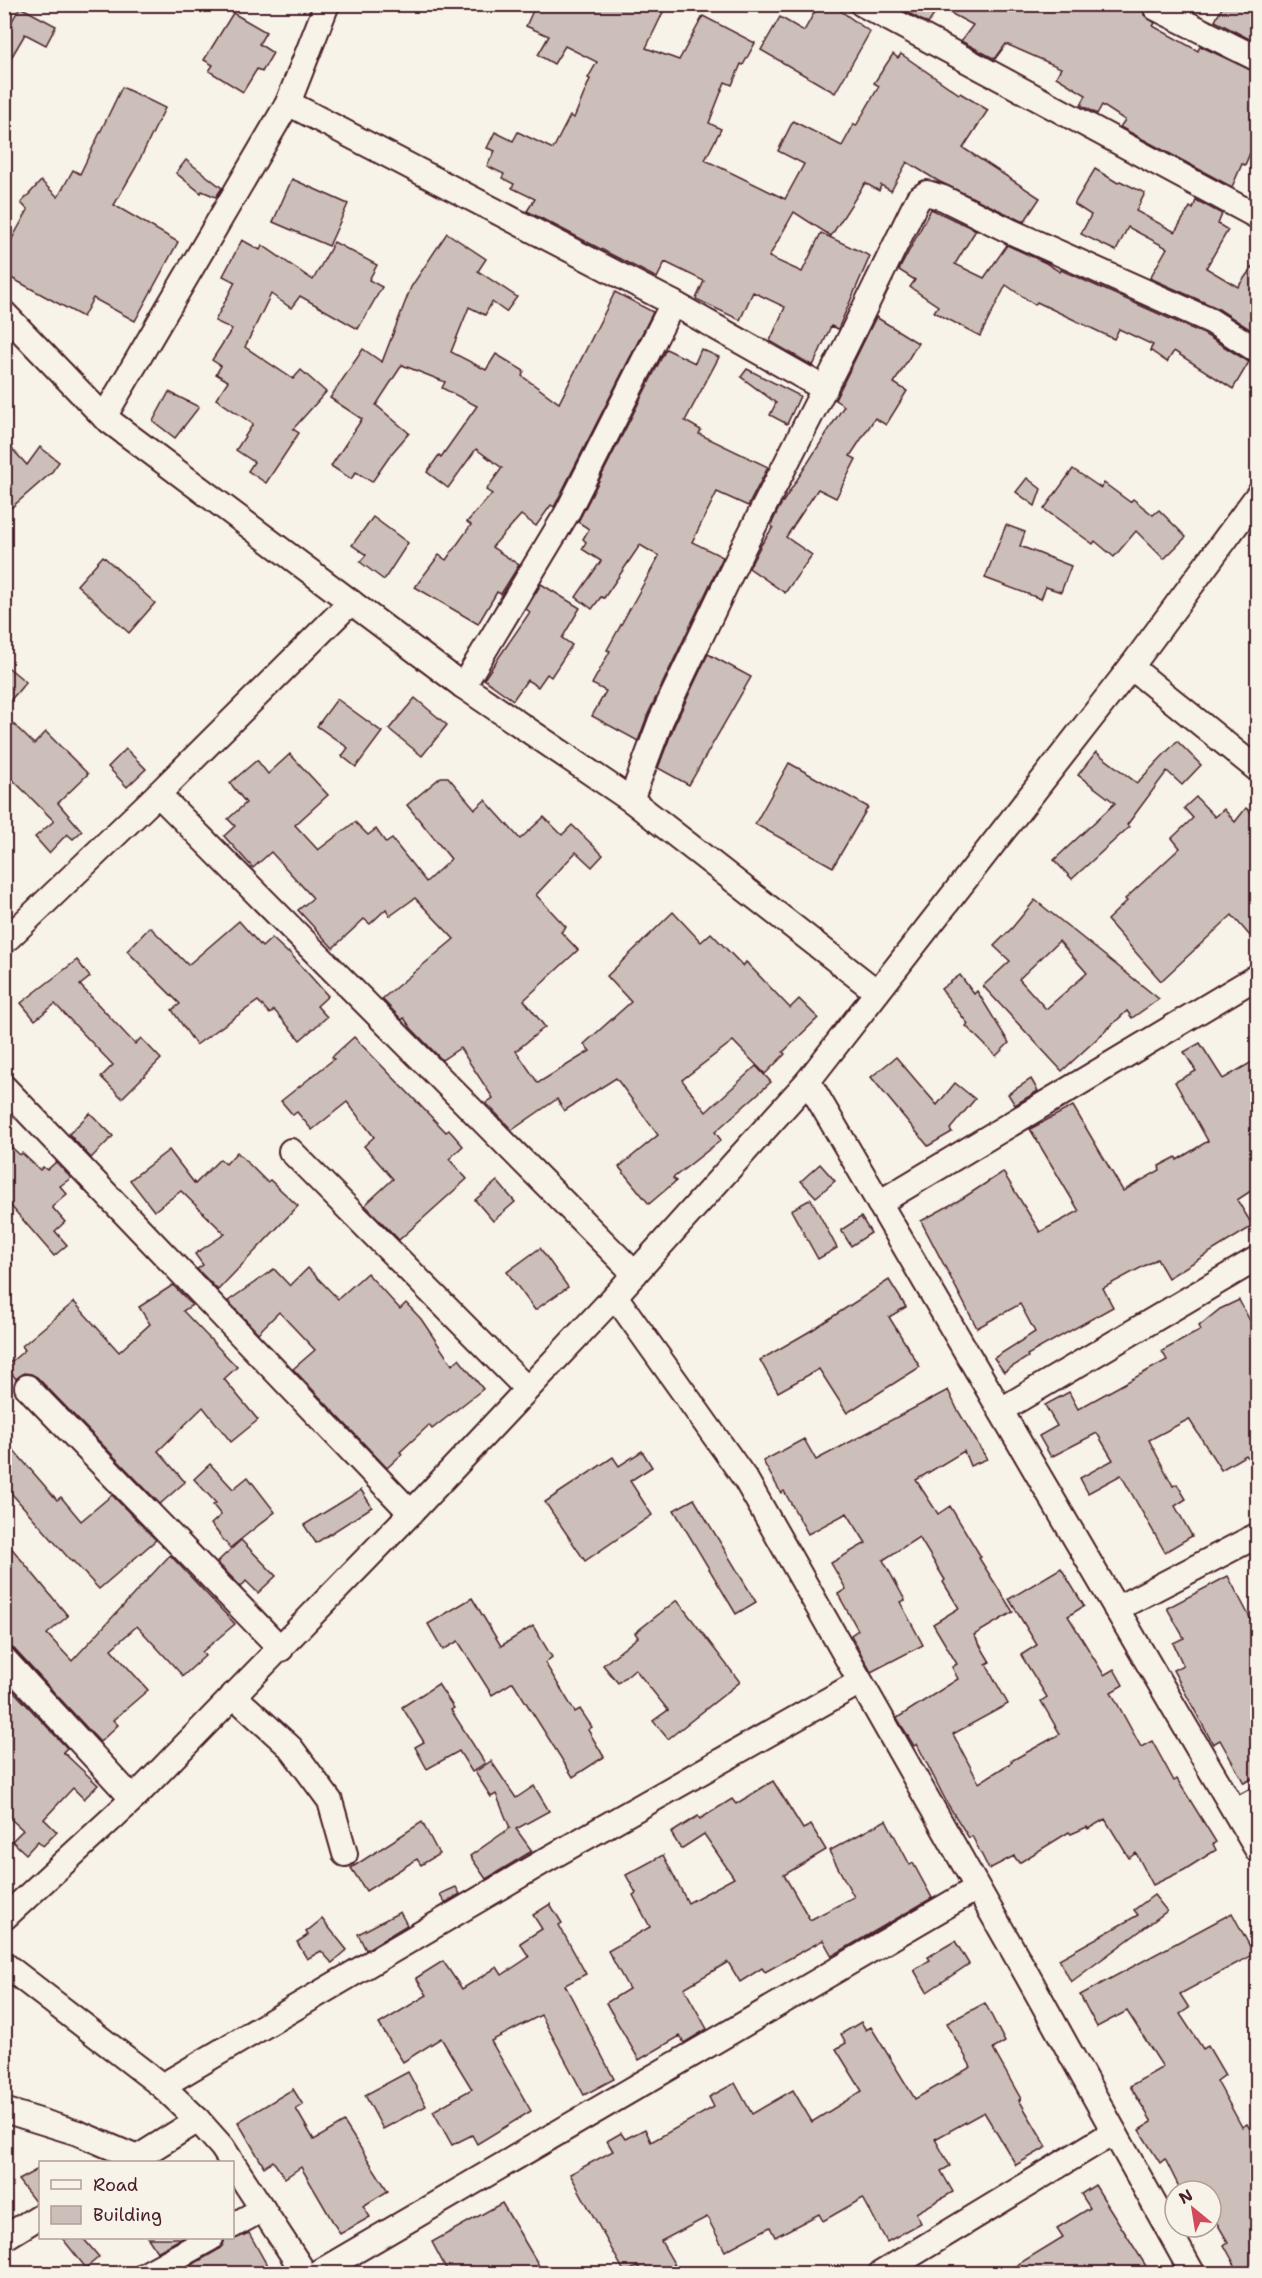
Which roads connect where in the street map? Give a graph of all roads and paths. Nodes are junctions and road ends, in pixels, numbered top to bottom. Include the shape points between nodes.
1 (327, 4) edge
2 (862, 4) edge
3 (1156, 8) dead end
4 (1257, 59) edge
5 (288, 103) junction
6 (1257, 217) edge
7 (673, 303) junction
8 (4, 313) edge
9 (1257, 351) edge
10 (825, 389) junction
11 (104, 417) junction
12 (1257, 495) edge
13 (351, 602) junction
14 (1131, 667) junction
15 (463, 686) junction
16 (1257, 770) edge
17 (158, 794) junction
18 (631, 800) junction
19 (4, 942) edge
20 (1257, 976) edge
21 (877, 992) junction
22 (808, 1081) junction
23 (4, 1087) edge
24 (291, 1151) dead end
25 (879, 1203) junction
26 (1257, 1258) edge
27 (634, 1274) junction
28 (615, 1296) junction
29 (27, 1387) dead end
30 (527, 1389) junction
31 (1001, 1410) junction
32 (411, 1513) junction
33 (1257, 1535) edge
34 (1116, 1609) junction
35 (281, 1649) junction
36 (4, 1659) edge
37 (860, 1682) junction
38 (233, 1695) junction
39 (133, 1799) junction
40 (1257, 1799) edge
41 (1236, 1811) junction
42 (1257, 1851) edge
43 (345, 1854) dead end
44 (977, 1888) junction
45 (4, 1918) edge
46 (4, 1964) edge
47 (162, 2086) junction
48 (4, 2110) edge
49 (198, 2120) junction
50 (1114, 2132) junction
51 (134, 2160) edge
52 (231, 2161) edge
53 (234, 2165) edge
54 (263, 2209) junction
55 (39, 2217) edge
56 (234, 2225) edge
57 (4, 2238) edge
58 (209, 2239) edge
59 (146, 2274) edge
60 (305, 2274) edge
61 (316, 2274) edge
62 (880, 2274) edge
63 (1193, 2274) edge

1 - 5 street
2 - 6 street
3 - 4 street
5 - 7 street
5 - 11 street
7 - 10 street
7 - 15 street via 567,513
8 - 11 street
9 - 10 street via 1211,321 927,193 912,211
10 - 18 street via 680,679
11 - 13 street
12 - 14 street
13 - 15 street
13 - 17 street
14 - 16 street
14 - 21 street
15 - 18 street
17 - 19 street
17 - 27 street
18 - 21 street
20 - 25 street
21 - 22 street
22 - 25 street
22 - 27 street
23 - 32 street
24 - 30 street
25 - 31 street
26 - 31 street
27 - 28 street
28 - 30 street
28 - 37 street via 746,1480
29 - 35 street
30 - 32 street
31 - 34 street
32 - 35 street
33 - 34 street
34 - 41 street
35 - 38 street
36 - 39 street
37 - 44 street
37 - 47 street via 546,1860
38 - 39 street
38 - 43 street via 291,1748 330,1801
39 - 45 street
40 - 41 street
41 - 42 street
44 - 50 street
44 - 61 street
46 - 47 street
47 - 49 street
48 - 51 street via 78,2133
49 - 51 street
49 - 52 street
50 - 62 street
50 - 63 street
53 - 54 street
54 - 56 street
54 - 60 street
55 - 57 street
58 - 59 street

